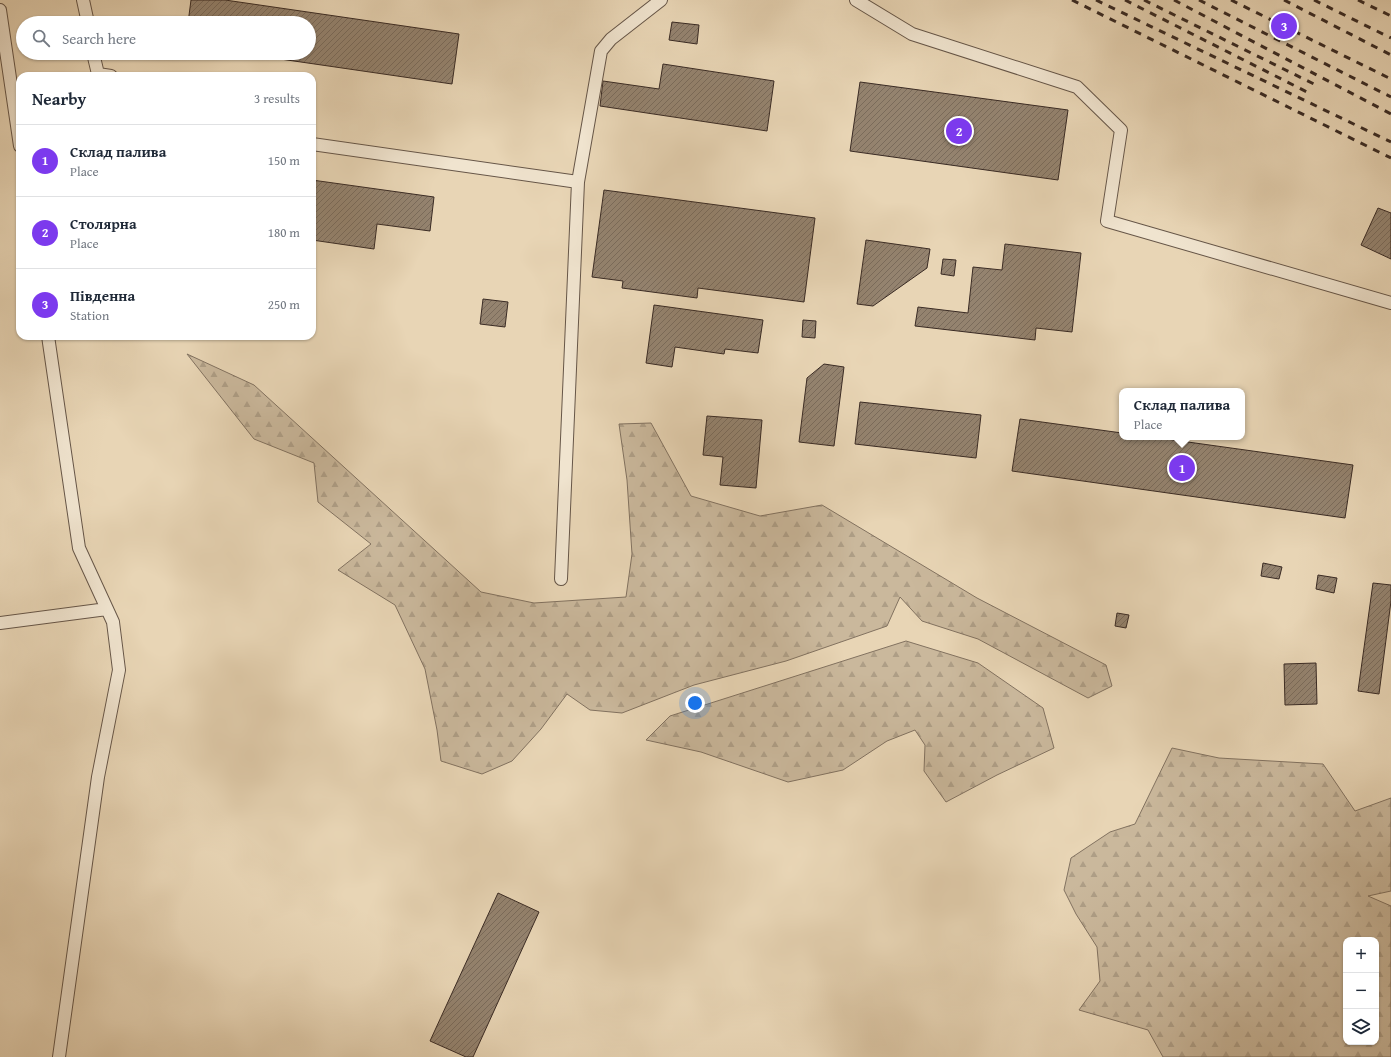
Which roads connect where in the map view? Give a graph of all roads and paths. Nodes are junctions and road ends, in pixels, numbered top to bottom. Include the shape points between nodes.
1 (83, 0) edge
2 (661, 0) edge
3 (856, 0) edge
4 (0, 10) edge
5 (86, 16) edge
6 (95, 60) edge
7 (98, 72) edge
8 (16, 119) edge
9 (316, 145) edge
10 (578, 182) junction
11 (1391, 304) edge
12 (49, 340) edge
13 (560, 579) dead end
14 (107, 608) junction
15 (0, 623) edge
16 (59, 1057) edge

1 - 5 lane
2 - 10 lane via 611,39 601,51
3 - 11 lane via 912,34 1077,87 1121,130 1107,221
4 - 8 lane
6 - 7 lane
9 - 10 lane
10 - 13 lane
12 - 14 lane via 80,548
14 - 15 lane
14 - 16 lane via 113,622 119,670 98,777

